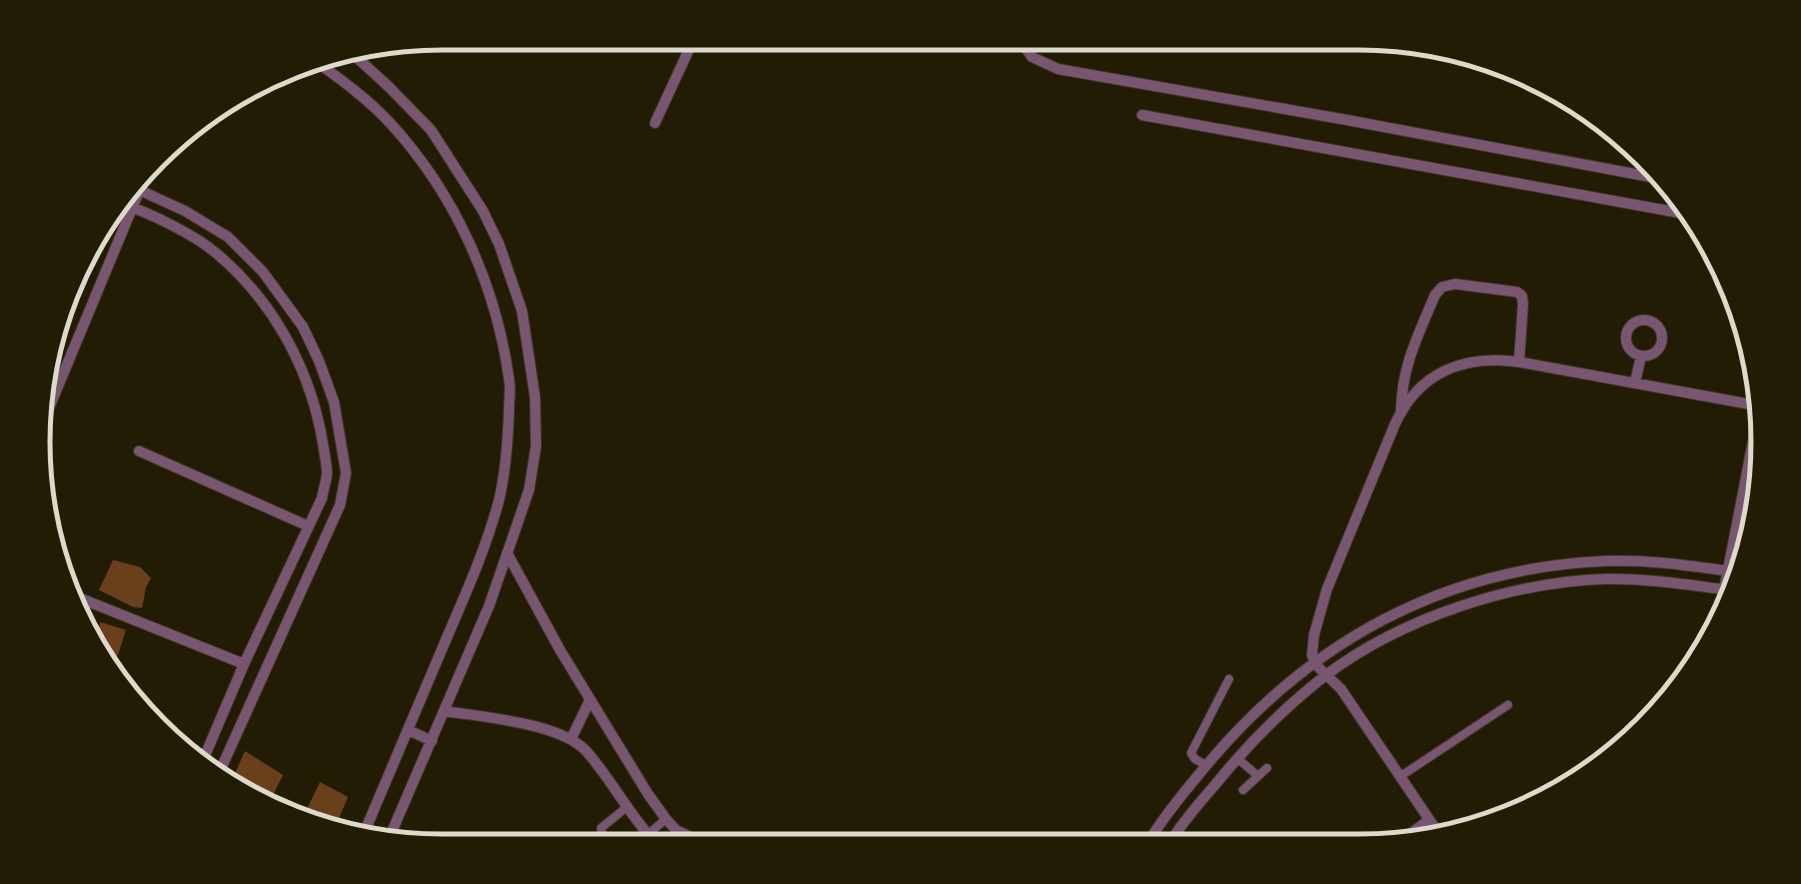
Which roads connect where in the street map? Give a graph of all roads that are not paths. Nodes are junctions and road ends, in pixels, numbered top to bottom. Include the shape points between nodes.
1 (689, 50) edge
2 (1027, 50) edge
3 (359, 59) edge
4 (325, 68) edge
5 (1142, 115) dead end
6 (655, 123) dead end
7 (1647, 176) edge
8 (141, 191) edge
9 (128, 207) edge
10 (125, 212) edge
11 (1677, 212) edge
12 (1641, 356) dead end
13 (1519, 362) junction
14 (1635, 383) junction
15 (52, 398) edge
16 (1749, 404) edge
17 (1401, 411) junction
18 (139, 451) dead end
19 (1750, 459) edge
20 (308, 526) junction
21 (507, 553) junction
22 (1733, 558) edge
23 (1729, 571) edge
24 (1722, 589) edge
25 (83, 600) edge
26 (1314, 662) junction
27 (244, 664) junction
28 (1327, 675) junction
29 (1229, 679) dead end
30 (590, 700) junction
31 (1508, 705) dead end
32 (444, 711) junction
33 (408, 730) junction
34 (571, 739) junction
35 (432, 741) junction
36 (205, 755) edge
37 (1237, 758) junction
38 (1206, 766) junction
39 (222, 767) edge
40 (1267, 768) dead end
41 (1258, 776) junction
42 (1401, 776) junction
43 (1243, 790) dead end
44 (627, 807) junction
45 (666, 819) junction
46 (1429, 819) junction
47 (367, 826) edge
48 (1434, 826) edge
49 (1413, 830) edge
50 (392, 831) edge
51 (603, 834) edge
52 (644, 834) edge
53 (651, 834) edge
54 (684, 834) edge
55 (1154, 834) edge
56 (1176, 834) edge

1 - 6 street
2 - 7 street via 1032,57 1058,69
3 - 21 street via 431,130 463,178 499,244 522,311 535,397 536,446 528,490
4 - 33 street via 351,87 390,123 424,163 455,211 478,264 495,314 510,381 508,440 499,499 475,569
5 - 11 street
8 - 39 street via 185,211 228,237 263,272 282,296 303,327 322,368 334,402 346,473 340,505
9 - 20 street via 176,228 216,252 248,285 287,336 316,407 327,473 322,498
10 - 15 street
12 - 14 street
13 - 14 street
13 - 17 street via 1493,359 1454,367 1418,388
13 - 17 street via 1522,296 1517,292 1455,284 1442,287 1436,295 1409,358 1402,388
14 - 16 street
17 - 26 street via 1327,589 1311,650
18 - 20 street
19 - 22 street
20 - 27 street
21 - 30 street
21 - 32 street via 489,606
23 - 26 street via 1635,560 1574,563 1514,572 1455,588 1398,612 1342,642
24 - 28 street via 1665,581 1606,579 1555,583 1519,590 1462,606 1413,626 1352,658
25 - 27 street
26 - 28 street
26 - 38 street via 1252,714
27 - 36 street
28 - 37 street via 1282,713
28 - 42 street via 1341,689
29 - 38 lane via 1191,753
30 - 34 street
30 - 45 street
31 - 42 lane
32 - 34 street via 528,725
32 - 35 street
33 - 35 street
33 - 47 street
34 - 44 street via 586,751
35 - 50 street
37 - 41 lane
37 - 56 street
38 - 55 street via 1169,810
40 - 41 lane
41 - 43 lane
42 - 46 street
44 - 51 lane via 601,828
44 - 52 street
45 - 53 lane
45 - 54 street via 676,830
46 - 48 street
46 - 49 lane

